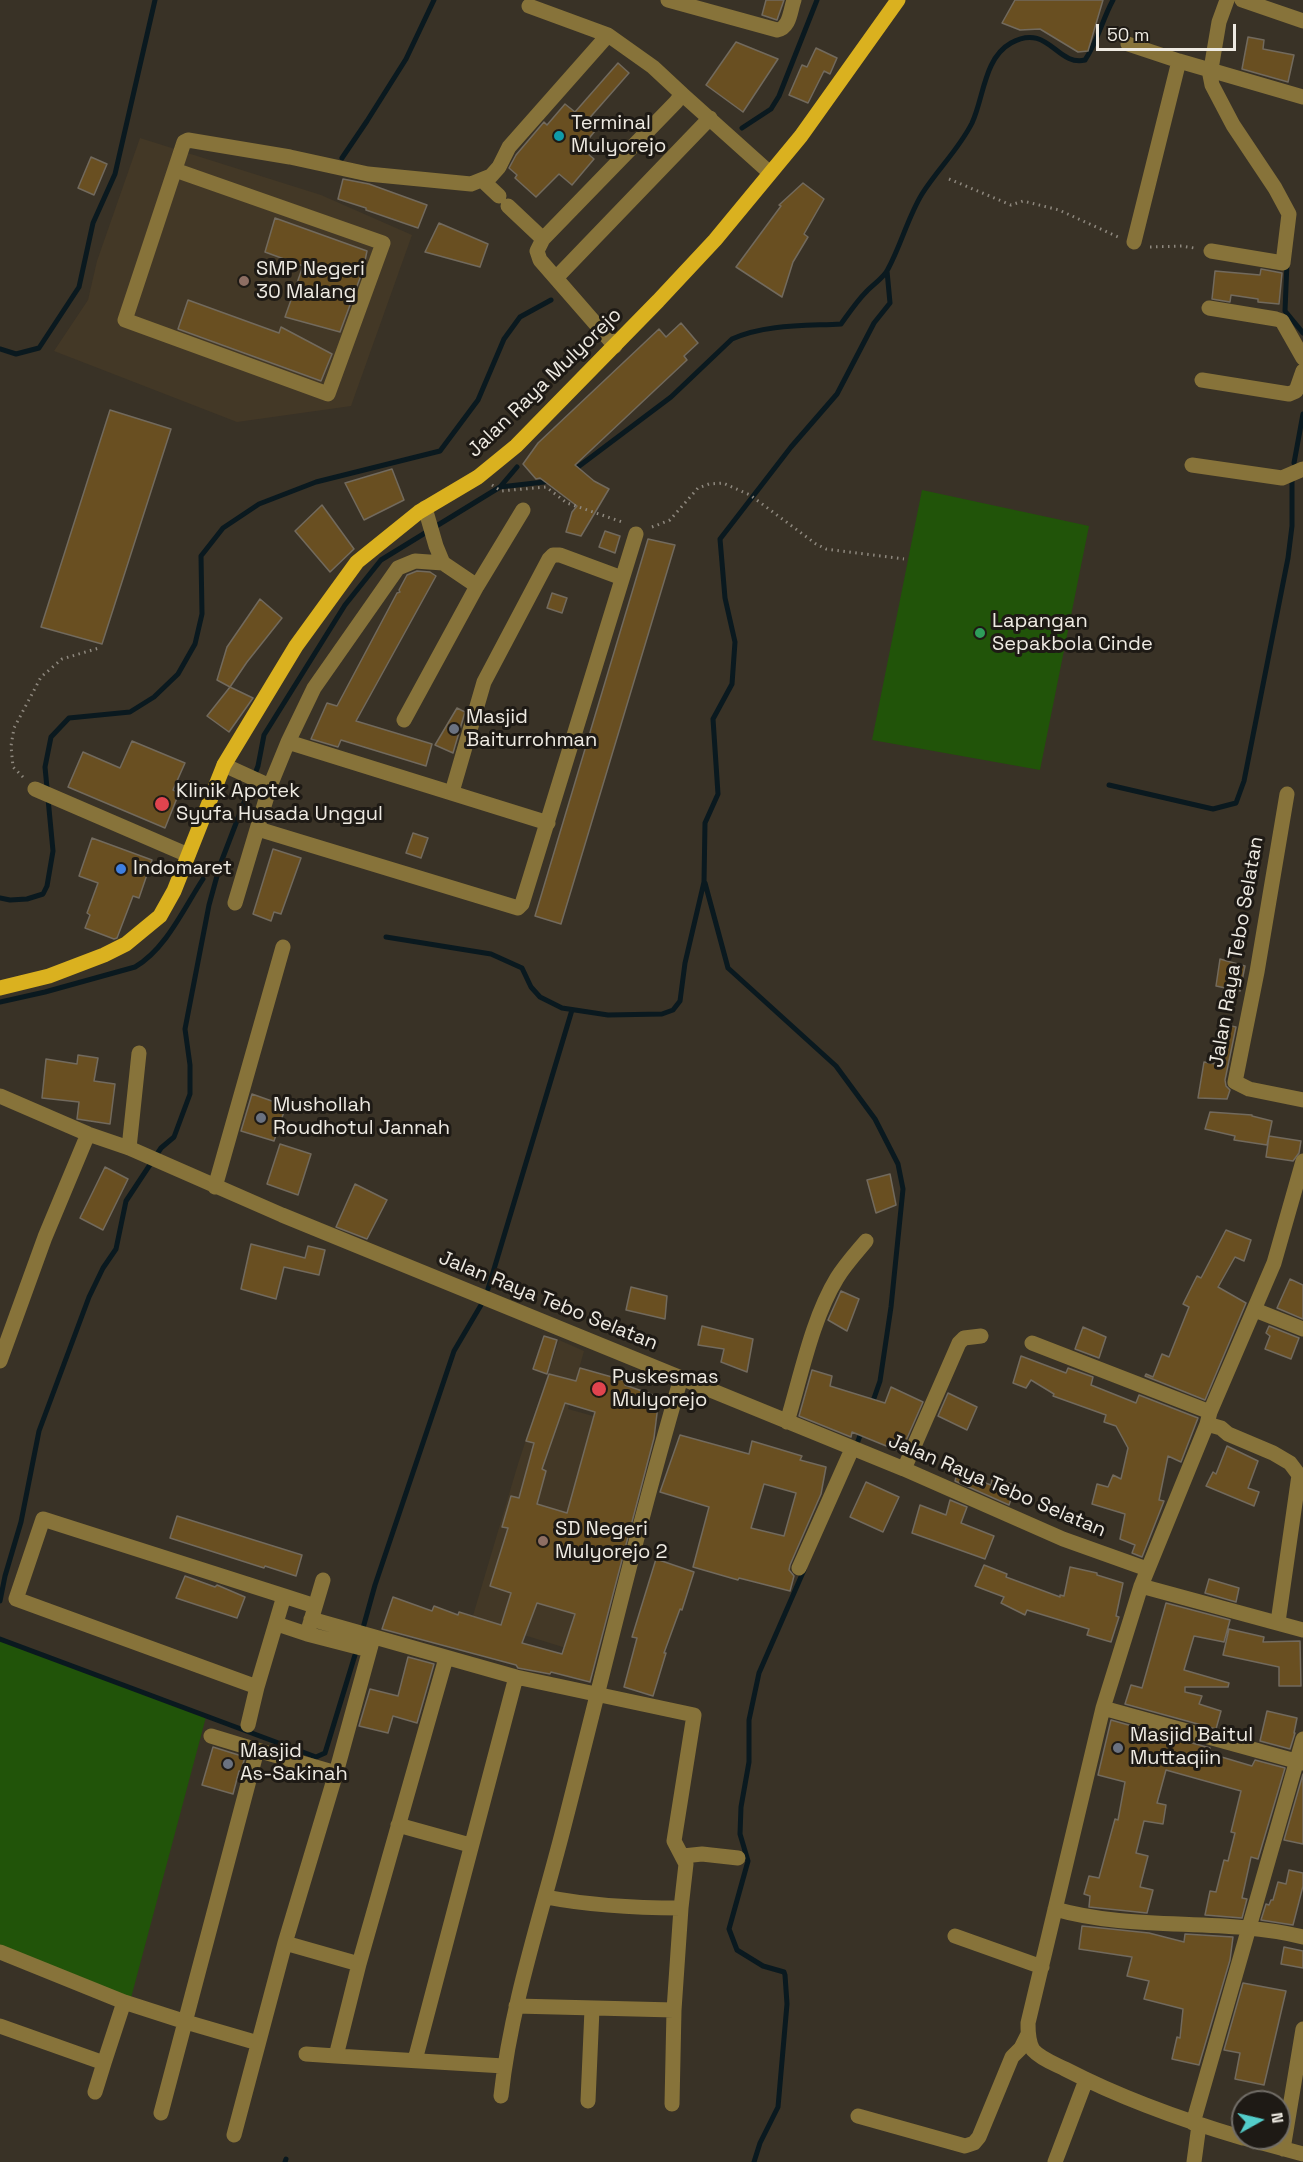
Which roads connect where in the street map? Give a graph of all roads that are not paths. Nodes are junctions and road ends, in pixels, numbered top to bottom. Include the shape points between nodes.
1 (668, 0) edge
2 (794, 0) edge
3 (898, 0) edge
4 (1227, 0) edge
5 (1242, 0) edge
6 (529, 6) dead end
7 (1303, 21) edge
8 (608, 35) junction
9 (1128, 44) dead end
10 (1179, 62) junction
11 (1215, 72) junction
12 (682, 94) junction
13 (1303, 97) edge
14 (710, 118) junction
15 (175, 170) junction
16 (770, 173) junction
17 (482, 180) junction
18 (1296, 214) edge
19 (543, 239) junction
20 (1134, 242) road end
21 (1211, 251) road end
22 (556, 278) junction
23 (1209, 308) dead end
24 (615, 345) junction
25 (1303, 358) edge
26 (1303, 372) edge
27 (1202, 380) dead end
28 (1192, 465) dead end
29 (1303, 469) edge
30 (425, 508) junction
31 (523, 510) dead end
32 (639, 530) road end
33 (443, 563) junction
34 (622, 578) junction
35 (477, 586) junction
36 (404, 720) dead end
37 (288, 742) junction
38 (224, 765) junction
39 (266, 784) junction
40 (35, 789) road end
41 (452, 792) junction
42 (1287, 794) dead end
43 (548, 823) junction
44 (258, 829) junction
45 (188, 855) junction
46 (235, 903) dead end
47 (283, 947) dead end
48 (0, 988) edge
49 (139, 1053) dead end
50 (0, 1096) edge
51 (1303, 1100) edge
52 (88, 1134) junction
53 (135, 1151) junction
54 (1303, 1161) edge
55 (215, 1187) junction
56 (866, 1241) dead end
57 (1255, 1310) junction
58 (1303, 1329) edge
59 (981, 1336) dead end
60 (1032, 1343) dead end
61 (0, 1361) edge
62 (681, 1378) junction
63 (1209, 1418) junction
64 (788, 1422) junction
65 (852, 1449) junction
66 (904, 1469) junction
67 (799, 1568) dead end
68 (1147, 1569) junction
69 (323, 1580) dead end
70 (1141, 1586) junction
71 (284, 1596) junction
72 (311, 1620) junction
73 (1278, 1622) junction
74 (277, 1624) junction
75 (1303, 1630) edge
76 (371, 1644) junction
77 (446, 1658) junction
78 (516, 1677) junction
79 (257, 1686) junction
80 (598, 1695) junction
81 (1103, 1708) junction
82 (248, 1725) dead end
83 (211, 1736) dead end
84 (1303, 1739) edge
85 (257, 1750) junction
86 (1300, 1762) edge
87 (336, 1773) junction
88 (399, 1826) junction
89 (470, 1845) junction
90 (683, 1856) junction
91 (738, 1858) dead end
92 (546, 1897) junction
93 (681, 1908) junction
94 (1055, 1909) junction
95 (1250, 1927) junction
96 (955, 1936) dead end
97 (1303, 1937) edge
98 (285, 1943) junction
99 (0, 1952) edge
100 (359, 1964) junction
101 (1042, 1967) junction
102 (124, 2001) junction
103 (516, 2006) junction
104 (592, 2009) junction
105 (674, 2010) junction
106 (186, 2022) junction
107 (0, 2026) edge
108 (1303, 2029) edge
109 (1028, 2034) junction
110 (258, 2043) junction
111 (306, 2054) dead end
112 (336, 2056) junction
113 (415, 2060) junction
114 (104, 2063) junction
115 (504, 2066) junction
116 (1086, 2080) junction
117 (95, 2091) dead end
118 (501, 2096) dead end
119 (588, 2101) dead end
120 (1291, 2101) edge
121 (672, 2104) dead end
122 (161, 2114) dead end
123 (858, 2116) dead end
124 (1196, 2124) junction
125 (1231, 2134) edge
126 (234, 2135) dead end
127 (1287, 2150) edge
128 (1303, 2154) edge
129 (1055, 2162) edge
130 (1194, 2162) edge

1 - 2 street via 782,30
3 - 16 main road, Jalan Raya Mulyorejo
4 - 11 street via 1219,22
5 - 7 street
6 - 8 street
8 - 12 street via 653,67
8 - 17 street via 509,147 499,167
9 - 10 street
10 - 11 street
10 - 20 street
11 - 13 street
11 - 18 street via 1212,85 1222,105
12 - 14 street
12 - 19 street
14 - 16 street
14 - 22 street
15 - 15 street via 383,243 328,394 125,320
15 - 17 street via 188,140 368,174 471,184
16 - 24 main road, Jalan Raya Mulyorejo via 715,240
17 - 19 street
18 - 21 street via 1283,263
19 - 22 street via 537,251
22 - 24 street
23 - 25 street via 1282,321
24 - 30 main road, Jalan Raya Mulyorejo via 496,464
26 - 27 street via 1296,391 1288,394
28 - 29 street via 1281,478
30 - 33 street
30 - 38 main road, Jalan Raya Mulyorejo via 357,561 296,646
31 - 35 street
32 - 34 street
33 - 35 street
33 - 37 street via 415,561 398,568 314,688
34 - 41 street via 560,555 549,559 484,682
34 - 43 street
35 - 36 street
37 - 39 street
37 - 41 street
38 - 39 street
38 - 45 main road, Jalan Raya Mulyorejo
39 - 44 street
40 - 45 street
41 - 43 street
42 - 51 street, Jalan Raya Tebo Selatan via 1235,1082 1249,1089
43 - 44 street via 518,908
44 - 46 street
45 - 48 main road, Jalan Raya Mulyorejo via 160,916 126,944 49,976
47 - 55 street
49 - 53 street
50 - 52 street, Jalan Raya Tebo Selatan
52 - 53 street, Jalan Raya Tebo Selatan
52 - 61 street
53 - 55 street, Jalan Raya Tebo Selatan
54 - 57 street via 1274,1263
55 - 62 street, Jalan Raya Tebo Selatan
56 - 64 street via 828,1296
57 - 58 street
57 - 63 street
59 - 66 street via 964,1338 959,1343
60 - 63 street
62 - 64 street, Jalan Raya Tebo Selatan
62 - 80 street
63 - 68 street
63 - 73 street via 1228,1434 1290,1463 1299,1475
64 - 65 street, Jalan Raya Tebo Selatan
65 - 66 street, Jalan Raya Tebo Selatan
65 - 67 street
66 - 68 street, Jalan Raya Tebo Selatan via 1063,1539
68 - 70 street
69 - 72 street
70 - 73 street
70 - 81 street
71 - 72 street
71 - 74 street
71 - 79 street via 43,1519 16,1599
72 - 74 street
72 - 76 street
73 - 75 street
74 - 79 street
76 - 77 street
76 - 87 street
77 - 78 street
77 - 88 street
78 - 80 street
78 - 89 street
79 - 82 street
80 - 90 street via 694,1715 674,1840
80 - 92 street
81 - 86 street
81 - 94 street
83 - 85 street
84 - 86 street
85 - 87 street
85 - 106 street
86 - 95 street
87 - 98 street
88 - 89 street
88 - 100 street
89 - 113 street
90 - 91 street
90 - 93 street via 686,1864
92 - 93 street via 584,1905
92 - 103 street
93 - 105 street
94 - 95 street via 1095,1918
94 - 101 street
95 - 97 street
95 - 124 street
96 - 101 street
98 - 100 street
98 - 110 street
99 - 102 street
100 - 112 street
101 - 109 street
102 - 106 street
102 - 114 street
103 - 104 street
103 - 115 street
104 - 105 street
104 - 119 street
105 - 121 street
106 - 110 street
106 - 122 street
107 - 114 street
108 - 120 street
109 - 116 street via 1034,2051
109 - 123 street via 1012,2057 979,2137 970,2145
110 - 126 street
111 - 112 street
112 - 113 street
113 - 115 street
114 - 117 street
115 - 118 street
116 - 124 street
116 - 129 street
124 - 125 street
124 - 130 street
127 - 128 street

